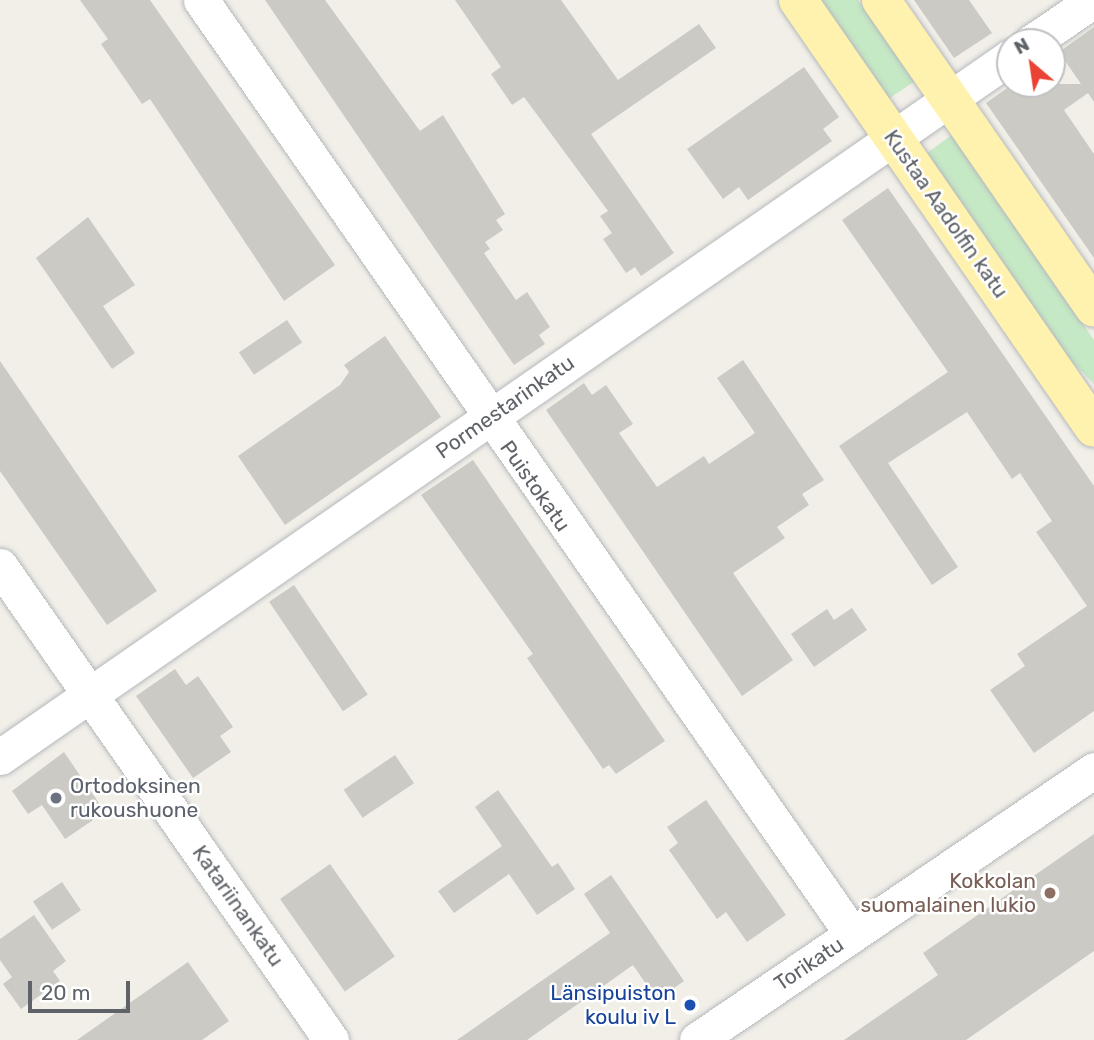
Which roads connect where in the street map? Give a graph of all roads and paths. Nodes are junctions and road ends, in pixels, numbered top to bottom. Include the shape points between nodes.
1 (201, 0) edge
2 (798, 0) edge
3 (881, 0) edge
4 (1094, 0) edge
5 (1053, 28) edge
6 (996, 66) edge
7 (949, 98) junction
8 (893, 137) junction
9 (1094, 308) edge
10 (487, 419) junction
11 (1094, 428) edge
12 (0, 566) edge
13 (89, 695) junction
14 (0, 757) edge
15 (1094, 770) edge
16 (852, 934) junction
17 (317, 1035) edge
18 (697, 1040) edge

1 - 10 street, Puistokatu
2 - 8 main road, Kustaa Aadolfin katu
3 - 7 main road
4 - 5 street
6 - 7 street, Pormestarinkatu
7 - 8 street, Pormestarinkatu
7 - 9 main road
8 - 10 street, Pormestarinkatu
8 - 11 main road, Kustaa Aadolfin katu
10 - 13 street, Pormestarinkatu
10 - 16 street, Puistokatu
12 - 13 street, Katariinankatu
13 - 14 street, Pormestarinkatu
13 - 17 street, Katariinankatu
15 - 16 street, Torikatu
16 - 18 street, Torikatu

